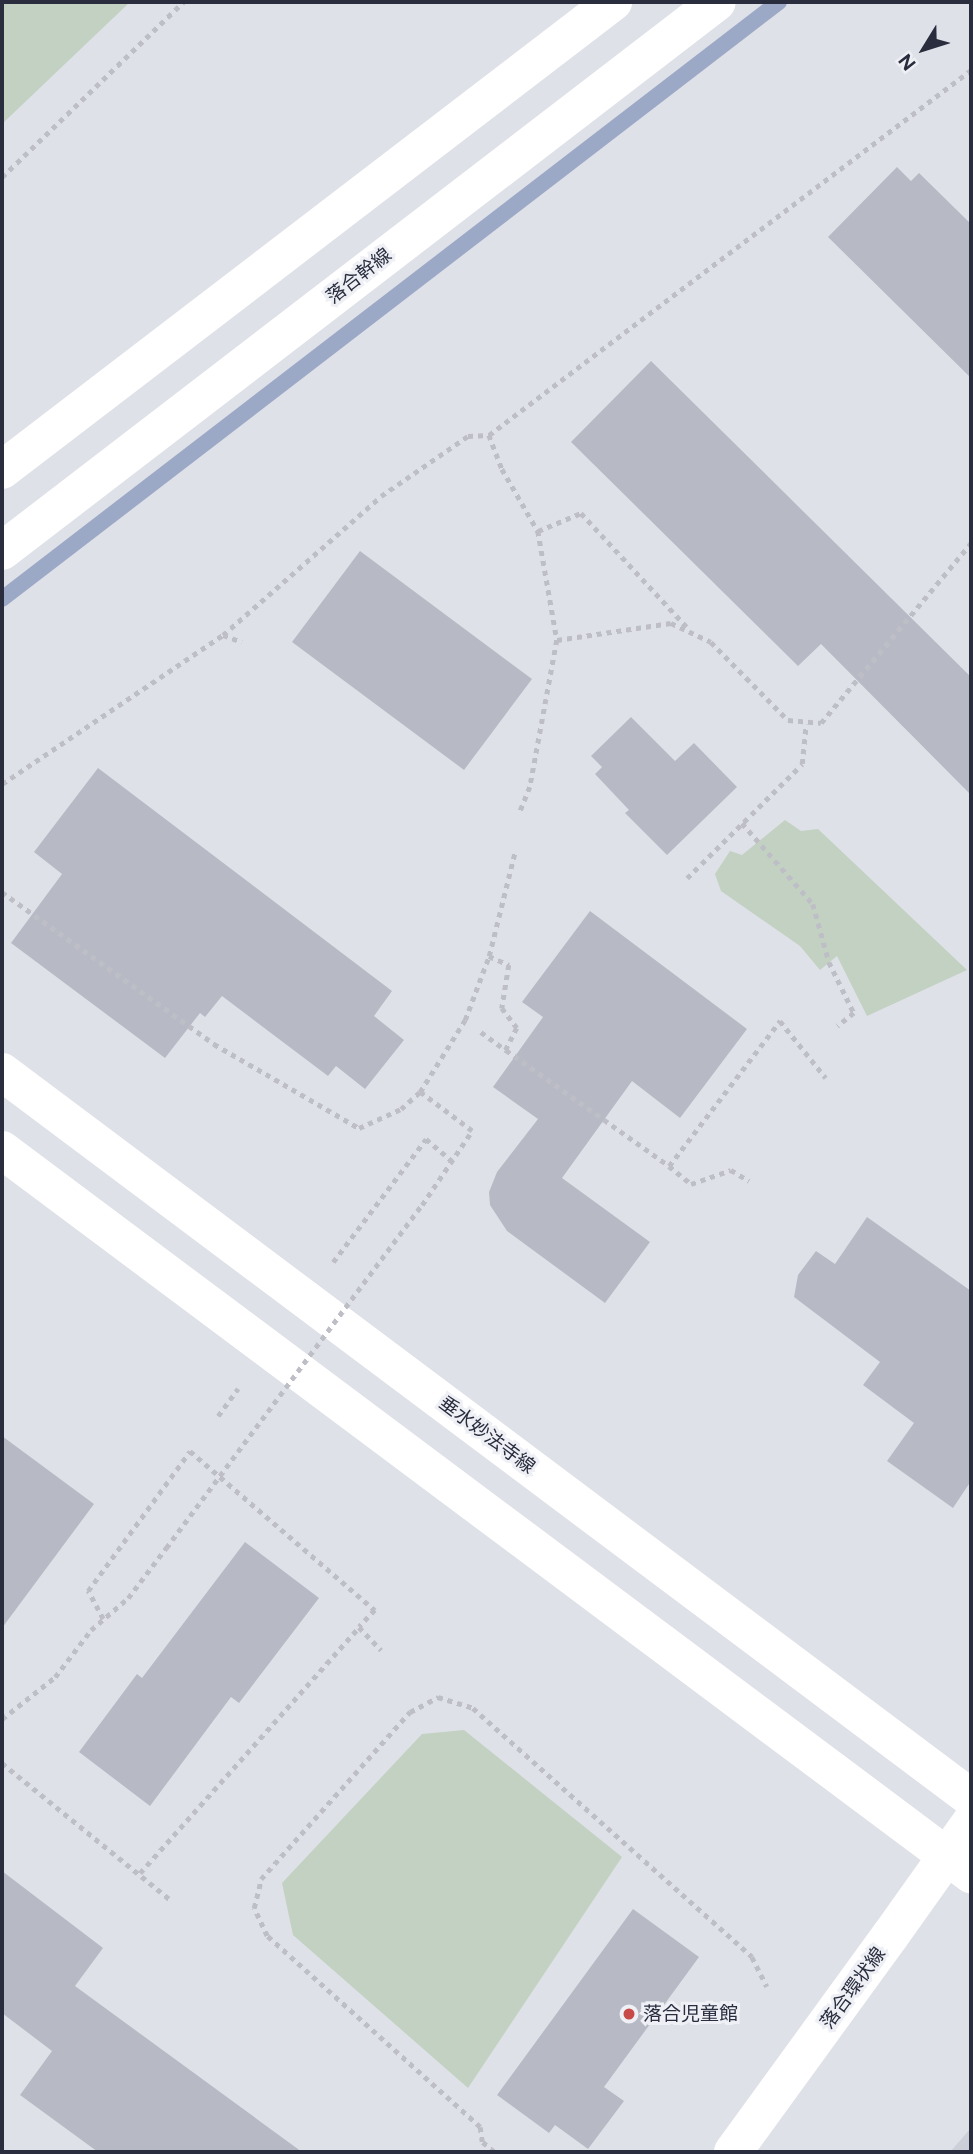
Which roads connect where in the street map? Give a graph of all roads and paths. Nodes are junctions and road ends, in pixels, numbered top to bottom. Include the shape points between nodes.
1 (183, 2) edge
2 (613, 2) edge
3 (717, 2) edge
4 (971, 70) edge
5 (2, 177) edge
6 (489, 435) junction
7 (2, 470) edge
8 (538, 531) junction
9 (971, 544) edge
10 (2, 551) edge
11 (691, 631) junction
12 (223, 635) junction
13 (557, 640) junction
14 (242, 642) dead end
15 (806, 723) junction
16 (2, 783) edge
17 (520, 812) dead end
18 (742, 823) junction
19 (515, 852) dead end
20 (687, 878) dead end
21 (2, 892) edge
22 (489, 957) junction
23 (838, 1026) dead end
24 (481, 1032) dead end
25 (506, 1050) junction
26 (2, 1072) edge
27 (826, 1078) dead end
28 (420, 1092) junction
29 (2, 1150) edge
30 (452, 1161) junction
31 (669, 1166) junction
32 (749, 1181) dead end
33 (337, 1258) dead end
34 (238, 1388) dead end
35 (218, 1416) dead end
36 (103, 1619) junction
37 (359, 1627) junction
38 (381, 1650) dead end
39 (2, 1719) edge
40 (2, 1763) edge
41 (971, 1798) edge
42 (971, 1822) edge
43 (141, 1873) junction
44 (971, 1874) edge
45 (172, 1900) dead end
46 (767, 1986) dead end
47 (494, 2152) edge
48 (733, 2152) edge

1 - 5 path
2 - 7 street
3 - 10 street, 落合幹線
4 - 6 path
6 - 8 path via 502,469
6 - 12 path via 468,436 381,496
8 - 11 path via 581,513
8 - 13 path
9 - 15 path via 821,723
11 - 13 path via 671,622
11 - 15 path via 711,642 788,720
12 - 14 path
12 - 16 path
13 - 17 path via 530,787
15 - 18 path via 802,764
18 - 20 path
18 - 23 path via 813,904 829,962 854,1013
19 - 22 path
21 - 28 path via 214,1044 359,1128 401,1109
22 - 25 path via 509,965 502,1008 517,1028
22 - 28 path via 465,1020
24 - 25 path
25 - 31 path
26 - 41 street, 垂水妙法寺線
27 - 31 path via 780,1021
28 - 30 path via 472,1131
29 - 44 street
30 - 33 path via 426,1139
30 - 36 path, bridge via 128,1598
31 - 32 path via 691,1184 731,1170
34 - 35 path
36 - 37 path via 88,1591 190,1451 375,1610
36 - 39 path via 55,1677
37 - 38 path
37 - 43 path
40 - 43 path
42 - 48 street, 落合環状線, bridge
43 - 45 path
46 - 47 path via 752,1957 473,1708 438,1697 410,1712 261,1879 254,1908 267,1936 480,2127 482,2142

